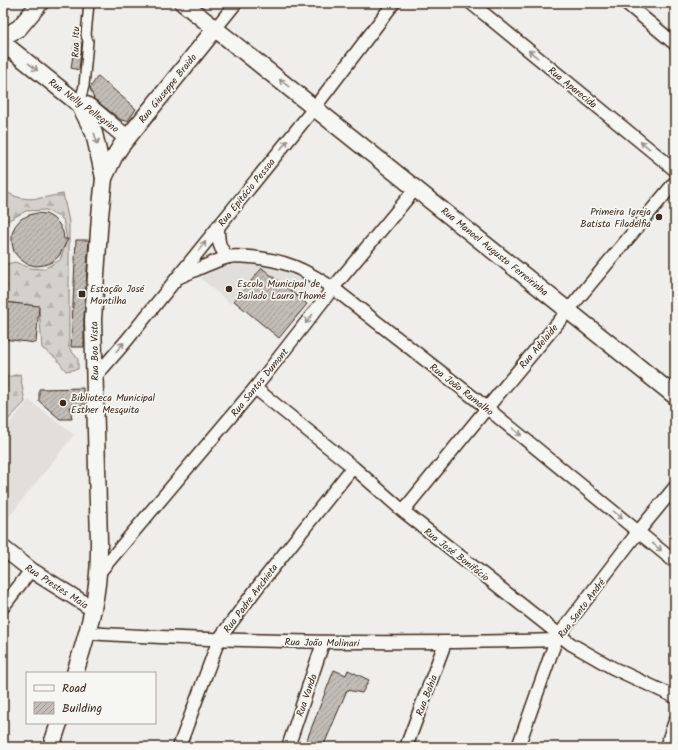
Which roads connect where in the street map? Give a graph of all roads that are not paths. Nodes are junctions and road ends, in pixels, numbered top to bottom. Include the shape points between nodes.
1 (40, 3) edge
2 (89, 3) edge
3 (183, 3) edge
4 (236, 3) edge
5 (471, 3) edge
6 (626, 3) edge
7 (393, 4) edge
8 (215, 29) junction
9 (3, 37) edge
10 (3, 42) edge
11 (675, 44) edge
12 (79, 104) junction
13 (315, 107) junction
14 (127, 138) junction
15 (675, 170) edge
16 (104, 178) junction
17 (675, 182) edge
18 (416, 188) junction
19 (218, 226) junction
20 (229, 257) junction
21 (177, 278) junction
22 (333, 288) junction
23 (568, 310) junction
24 (95, 376) junction
25 (255, 388) junction
26 (675, 396) edge
27 (487, 408) junction
28 (353, 467) junction
29 (675, 487) edge
30 (403, 511) junction
31 (638, 532) junction
32 (3, 548) edge
33 (675, 562) edge
34 (31, 570) junction
35 (98, 574) junction
36 (3, 607) edge
37 (93, 609) junction
38 (87, 633) junction
39 (558, 638) junction
40 (219, 639) junction
41 (323, 643) junction
42 (445, 643) junction
43 (75, 672) edge
44 (675, 696) edge
45 (675, 721) edge
46 (59, 724) edge
47 (52, 747) edge
48 (179, 747) edge
49 (288, 747) edge
50 (406, 747) edge
51 (518, 747) edge
52 (666, 747) edge

1 - 9 main road via 19,28
2 - 12 street, Rua Itu via 84,86
3 - 8 main road, Rua Manoel Augusto Ferreirinha
4 - 8 street, Rua Giuseppe Braido
15 -> 5 street, Rua Aparecida
6 - 11 street
7 - 13 street, Rua Epitácio Pessoa
13 -> 8 main road, Rua Manoel Augusto Ferreirinha
8 - 14 main road, Rua Giuseppe Braido
10 -> 12 main road, Rua Nelly Pellegrino
12 - 14 main road, Rua Nelly Pellegrino via 92,109
12 -> 16 main road, Rua Boa Vista via 94,133
13 - 18 main road, Rua Manoel Augusto Ferreirinha
19 -> 13 street, Rua Epitácio Pessoa
14 - 16 main road, Rua Giuseppe Braido via 114,156
16 - 24 main road, Rua Boa Vista via 93,320
17 - 23 street, Rua Adelaide
18 - 22 street, Rua Santos Dumont
18 - 23 main road, Rua Manoel Augusto Ferreirinha
19 - 20 street via 220,248
21 -> 19 street, Rua Epitácio Pessoa
20 - 21 street, Rua João Ramalho
20 - 22 street, Rua João Ramalho via 278,261 298,267
24 -> 21 street, Rua Epitácio Pessoa
22 -> 25 street, Rua Santos Dumont
22 - 27 street, Rua João Ramalho
23 - 26 main road, Rua Manoel Augusto Ferreirinha
23 - 27 street, Rua Adelaide
24 - 35 main road, Rua Boa Vista
25 - 28 street, Rua José Bonifácio
25 - 35 street, Rua Santos Dumont
27 - 30 street, Rua Adelaide
27 -> 31 street, Rua João Ramalho
28 - 30 street, Rua José Bonifácio
28 - 40 street, Rua Padre Anchieta
29 - 31 street, Rua Santo André
30 - 39 street, Rua José Bonifácio
31 -> 33 street, Rua João Ramalho
31 - 39 street, Rua Santo André
32 - 34 street, Rua Prestes Maia
34 - 36 street
34 - 37 street, Rua Prestes Maia
35 - 37 main road, Rua Boa Vista
37 - 38 main road, Rua Boa Vista
38 - 40 street, Rua João Molinari
38 - 43 main road, Rua Boa Vista
39 - 42 street, Rua João Molinari
39 - 44 street, Rua José Bonifácio via 607,665
39 - 51 street, Rua Santo André
40 - 41 street, Rua João Molinari
40 - 48 street, Rua Padre Anchieta
41 - 42 street, Rua João Molinari
41 - 49 street, Rua Vanda
42 - 50 street, Rua Bahia
45 - 52 street
46 - 47 main road

